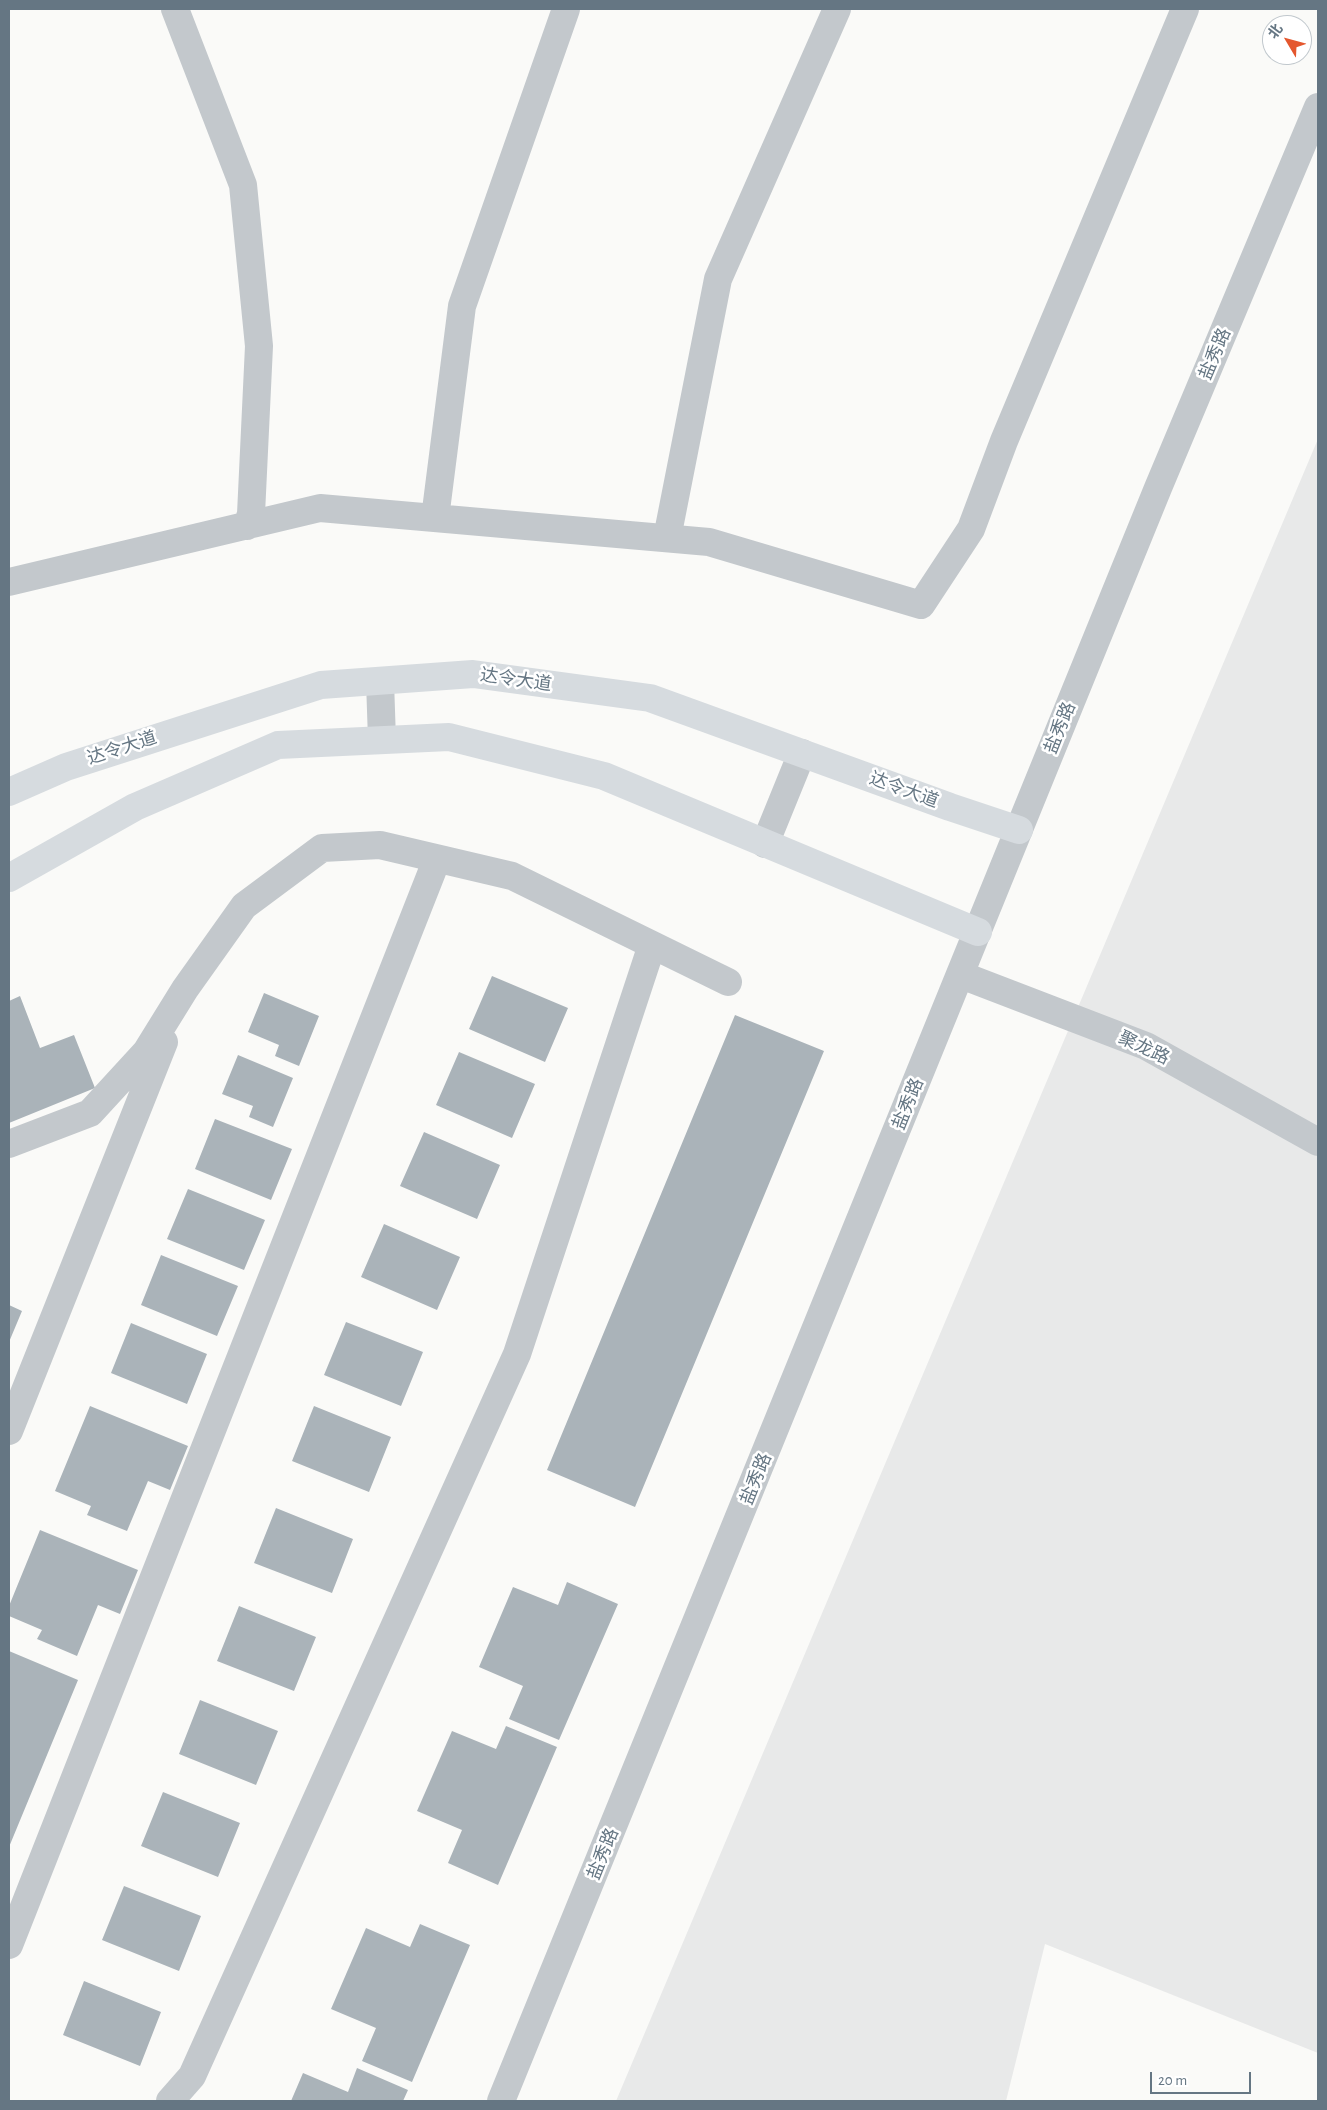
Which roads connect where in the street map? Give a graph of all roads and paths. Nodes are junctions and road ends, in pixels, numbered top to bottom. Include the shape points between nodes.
1 (175, 9) edge
2 (566, 9) edge
3 (837, 9) edge
4 (1185, 9) edge
5 (1318, 107) edge
6 (435, 518) junction
7 (247, 526) junction
8 (667, 538) junction
9 (9, 582) edge
10 (380, 681) junction
11 (382, 740) junction
12 (802, 753) junction
13 (9, 792) edge
14 (1019, 830) junction
15 (765, 844) junction
16 (437, 859) junction
17 (9, 878) edge
18 (978, 932) junction
19 (652, 945) junction
20 (960, 975) junction
21 (728, 982) dead end
22 (185, 989) junction
23 (1318, 1142) edge
24 (9, 1144) edge
25 (9, 1430) edge
26 (9, 1945) edge
27 (170, 2101) edge
28 (501, 2101) edge

1 - 7 street via 243,185 259,346 251,514
2 - 6 street via 462,306
3 - 8 street via 718,279
4 - 8 street via 1004,441 971,529 921,605 709,542
5 - 14 street, 盐秀路
6 - 7 street via 320,508
6 - 8 street
7 - 9 street
10 - 11 street
10 - 12 street, 达令大道 via 473,674 650,698
10 - 13 street, 达令大道 via 321,685 66,767
11 - 15 street via 450,737 604,776
11 - 17 street via 278,745 134,807
12 - 14 street, 达令大道
12 - 15 street
14 - 18 street, 盐秀路
15 - 18 street
16 - 19 street via 512,876
16 - 22 street via 380,845 322,848 244,906
16 - 26 street
18 - 20 street, 盐秀路
19 - 21 street
19 - 27 street via 517,1354 192,2076
20 - 23 street, 聚龙路 via 1146,1046
20 - 28 street, 盐秀路
22 - 24 street via 146,1052 90,1113
22 - 25 street

